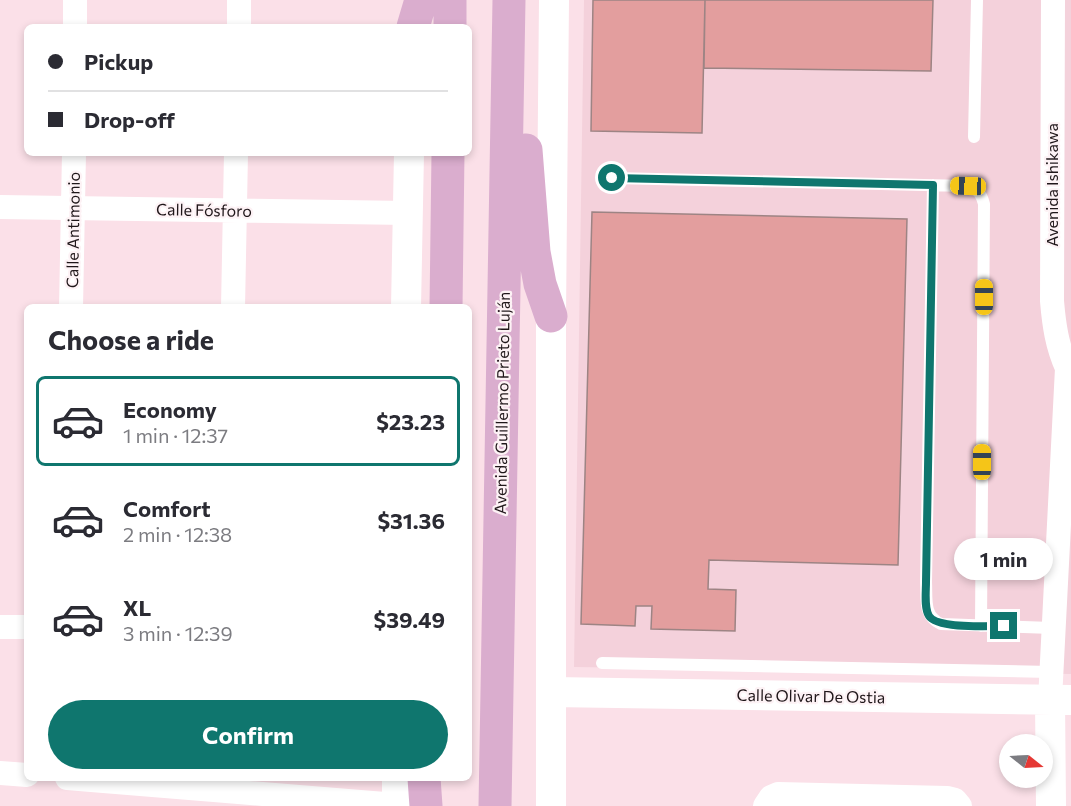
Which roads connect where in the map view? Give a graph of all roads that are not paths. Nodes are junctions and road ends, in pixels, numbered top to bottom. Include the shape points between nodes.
1 (75, 0) edge
2 (239, 0) edge
3 (411, 0) edge
4 (421, 0) edge
5 (450, 0) edge
6 (509, 0) edge
7 (515, 0) edge
8 (554, 0) edge
9 (977, 0) edge
10 (1053, 0) edge
11 (75, 24) edge
12 (239, 24) edge
13 (412, 24) edge
14 (413, 24) edge
15 (450, 24) edge
16 (974, 137) dead end
17 (74, 156) edge
18 (236, 156) edge
19 (409, 156) edge
20 (448, 156) edge
21 (612, 178) dead end
22 (933, 185) junction
23 (0, 207) edge
24 (73, 209) junction
25 (235, 210) junction
26 (408, 213) junction
27 (71, 304) edge
28 (233, 304) edge
29 (406, 304) edge
30 (446, 304) edge
31 (551, 316) junction
32 (1069, 365) edge
33 (981, 626) junction
34 (0, 627) edge
35 (24, 627) edge
36 (1052, 628) junction
37 (602, 663) dead end
38 (1056, 681) edge
39 (552, 692) junction
40 (0, 773) edge
41 (24, 775) edge
42 (102, 781) edge
43 (397, 781) edge
44 (424, 781) edge
45 (441, 781) edge
46 (397, 806) edge
47 (426, 806) edge
48 (441, 806) edge
49 (495, 806) edge
50 (550, 806) edge
51 (765, 806) edge
52 (960, 806) edge
53 (1051, 806) edge

1 - 11 street
2 - 12 street
3 - 13 street
4 - 14 main road
5 - 15 main road
6 - 49 main road, Avenida Guillermo Prieto Luján
7 - 31 main road via 534,252
8 - 31 street
9 - 16 lane
10 - 32 street, Avenida Ishikawa via 1052,301 1059,350
17 - 24 street, Calle Antimonio
18 - 25 street
19 - 26 street
20 - 30 main road
21 - 22 lane
22 - 33 lane via 975,188 984,204
22 - 33 lane via 927,610 941,624
23 - 24 street, Calle Fósforo
24 - 25 street, Calle Fósforo
24 - 27 street, Calle Antimonio
25 - 26 street, Calle Fósforo
25 - 28 street
26 - 29 street
31 - 39 street
32 - 36 street, Avenida Ishikawa
33 - 36 lane
34 - 35 street
36 - 38 street, Avenida Ishikawa
37 - 38 lane
38 - 39 street, Calle Olivar De Ostia
38 - 53 street
39 - 50 street
40 - 41 street
42 - 46 street
43 - 46 street
44 - 47 main road
45 - 48 main road
51 - 52 street via 778,794 947,798

